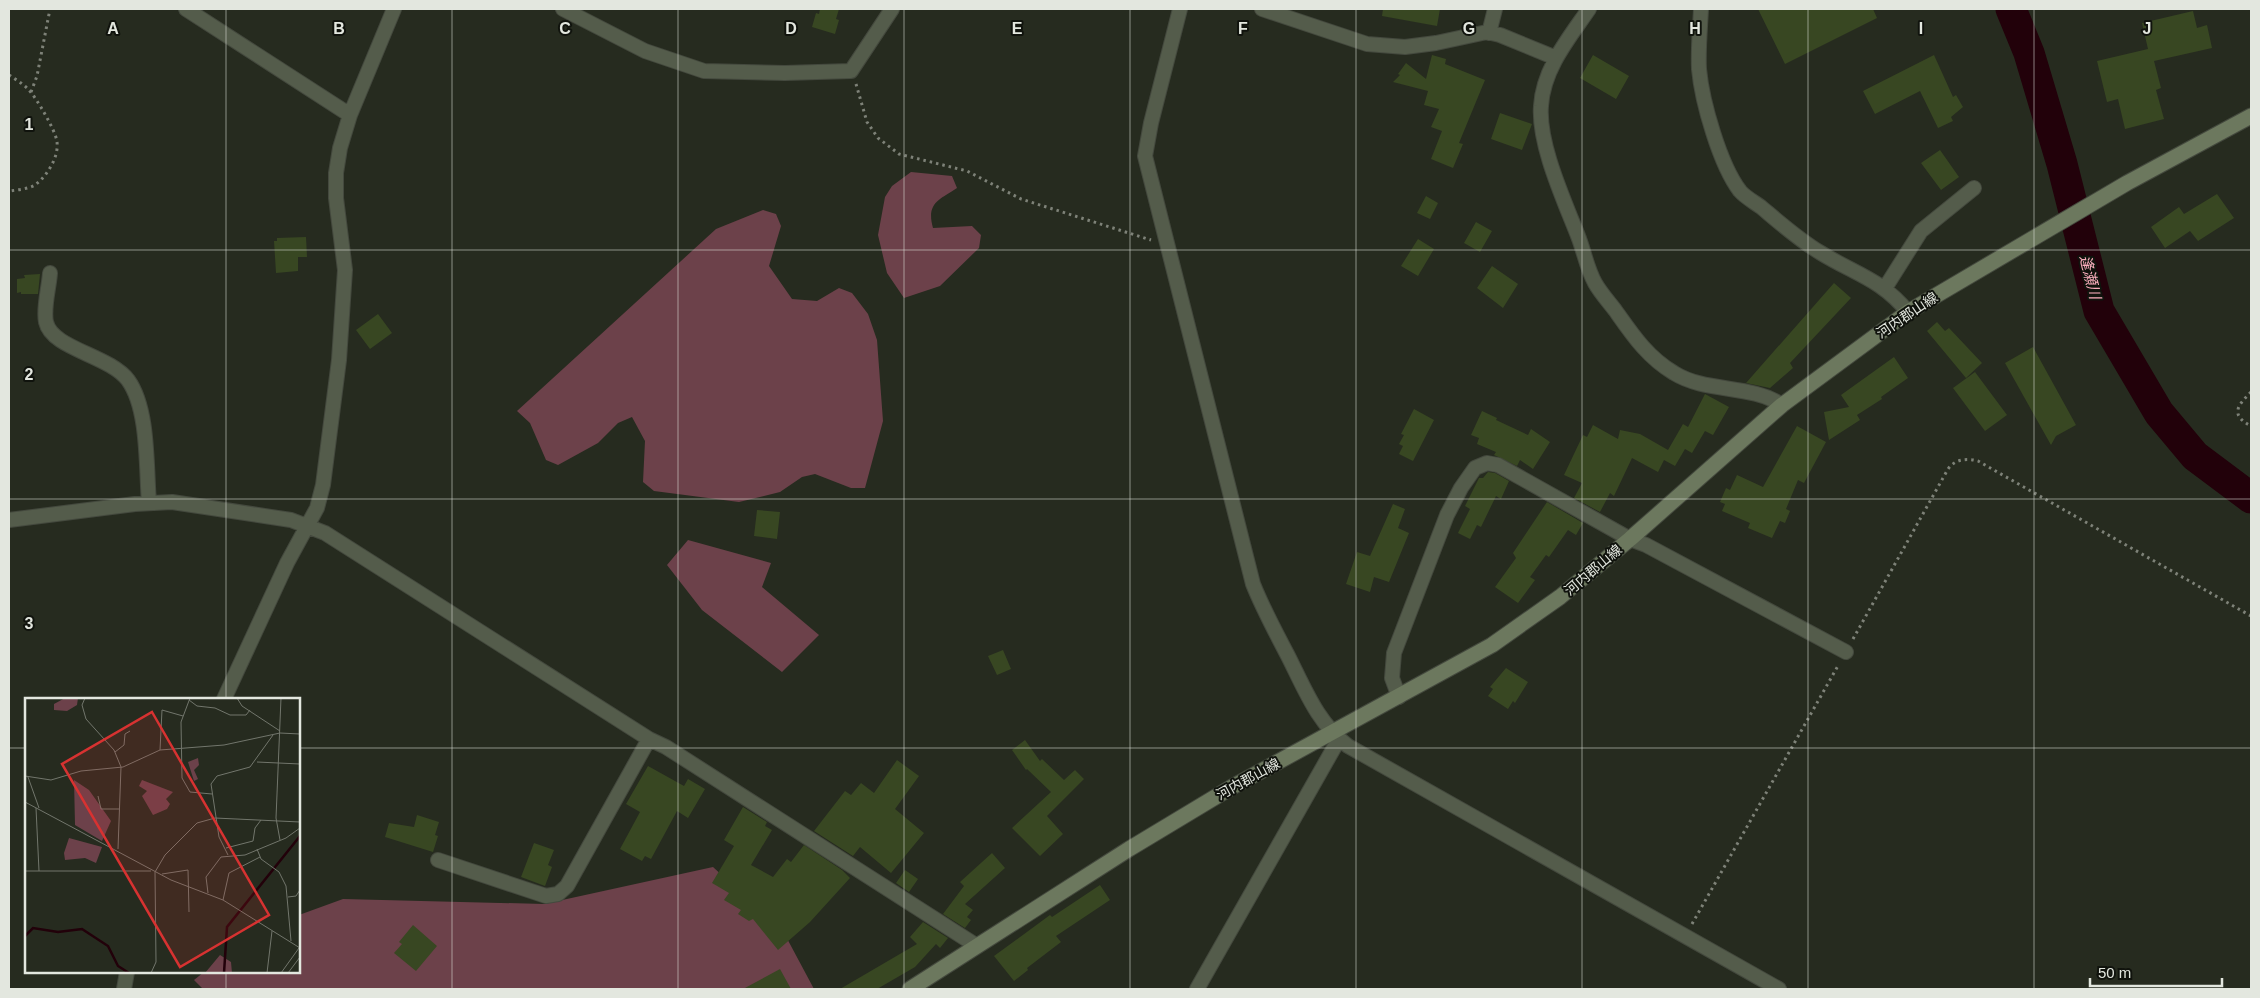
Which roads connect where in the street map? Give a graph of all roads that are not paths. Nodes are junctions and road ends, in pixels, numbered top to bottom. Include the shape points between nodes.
1 (186, 9) edge
2 (394, 9) edge
3 (563, 9) edge
4 (892, 9) edge
5 (1180, 9) edge
6 (1262, 9) edge
7 (1495, 9) edge
8 (1589, 9) edge
9 (1701, 9) edge
10 (1489, 33) junction
11 (1556, 58) junction
12 (350, 115) junction
13 (2251, 116) edge
14 (1974, 188) dead end
15 (50, 273) dead end
16 (1885, 288) junction
17 (1908, 312) junction
18 (1782, 405) junction
19 (149, 503) junction
20 (9, 520) edge
21 (308, 525) junction
22 (1630, 539) junction
23 (1846, 652) road end
24 (1399, 696) junction
25 (224, 698) edge
26 (1336, 736) junction
27 (649, 739) junction
28 (438, 860) dead end
29 (977, 946) junction
30 (127, 973) edge
31 (124, 989) edge
32 (910, 989) edge
33 (1197, 989) edge
34 (1779, 989) edge

1 - 12 street
2 - 12 street
3 - 4 street via 645,51 704,71 785,73 851,71
5 - 26 street via 1145,156 1253,584 1315,711
6 - 10 street via 1367,44 1436,43
7 - 10 street
8 - 11 street
9 - 16 street via 1699,70 1716,139 1732,179 1741,192 1784,228 1822,254
10 - 11 street
11 - 18 street via 1543,93 1543,130 1559,188 1595,283 1636,341 1674,374 1698,383 1764,396
12 - 21 street via 336,173 345,270 339,360 323,484 317,508
13 - 17 main road, 河内郡山線 via 2127,182
14 - 16 street via 1921,231
15 - 19 street via 46,322 52,334 115,367 136,394 143,416
16 - 17 street
17 - 18 main road, 河内郡山線
18 - 22 main road, 河内郡山線
19 - 20 street
19 - 21 street via 172,502 231,510
21 - 25 street
21 - 27 street
22 - 23 street
22 - 24 main road, 河内郡山線 via 1560,597 1492,646
22 - 24 street via 1498,465 1487,463 1475,468 1447,515 1394,653 1392,678
24 - 26 main road, 河内郡山線
26 - 29 main road, 河内郡山線 via 1224,792
26 - 33 street
26 - 34 street via 1388,769
27 - 28 street via 567,886 558,894 546,896
27 - 29 street
29 - 32 main road, 河内郡山線
30 - 31 street

